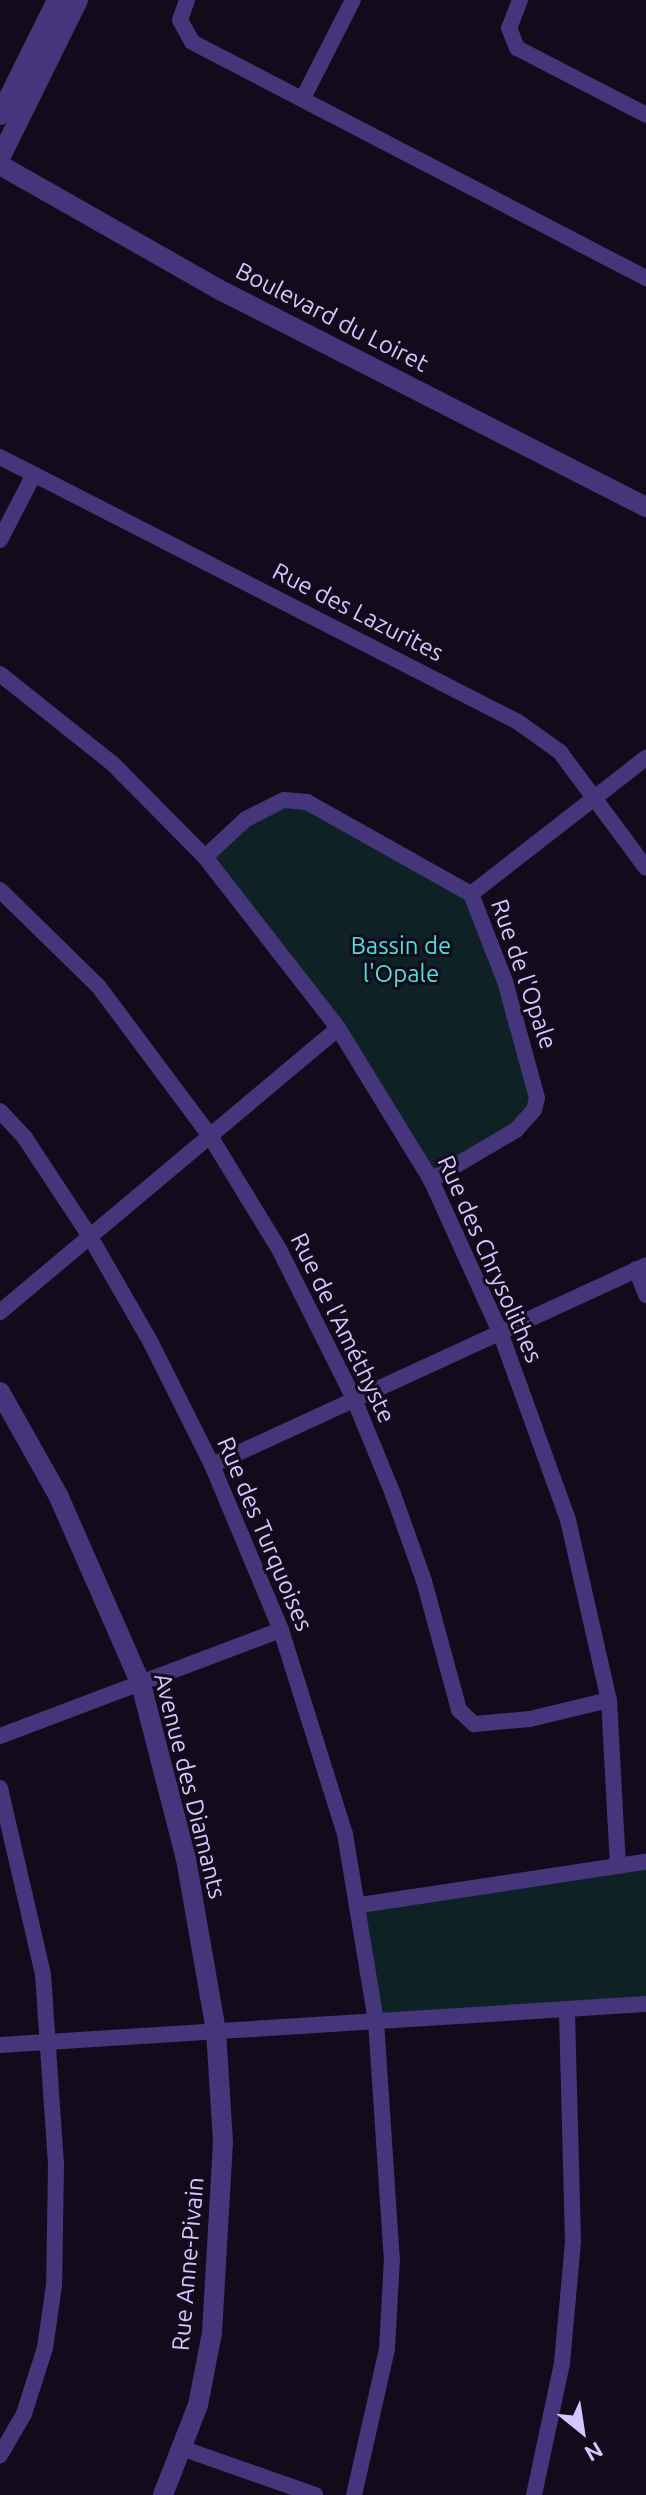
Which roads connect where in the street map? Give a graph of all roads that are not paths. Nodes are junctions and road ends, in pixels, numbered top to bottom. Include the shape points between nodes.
1 (57, 0) edge
2 (78, 0) edge
3 (187, 0) edge
4 (353, 0) edge
5 (520, 0) edge
6 (303, 98) junction
7 (0, 115) edge
8 (646, 115) edge
9 (0, 158) edge
10 (0, 165) edge
11 (646, 278) edge
12 (0, 457) edge
13 (34, 474) junction
14 (646, 507) edge
15 (0, 540) edge
16 (0, 674) edge
17 (646, 758) edge
18 (596, 800) junction
19 (205, 857) junction
20 (646, 868) edge
21 (0, 890) edge
22 (471, 894) junction
23 (338, 1028) junction
24 (0, 1111) edge
25 (210, 1136) junction
26 (431, 1180) junction
27 (89, 1235) junction
28 (641, 1267) edge
29 (646, 1295) edge
30 (0, 1312) edge
31 (500, 1332) junction
32 (0, 1392) edge
33 (354, 1399) junction
34 (212, 1465) junction
35 (281, 1630) junction
36 (141, 1684) junction
37 (609, 1700) junction
38 (0, 1736) edge
39 (0, 1788) edge
40 (646, 1862) edge
41 (618, 1866) junction
42 (360, 1905) junction
43 (646, 2004) edge
44 (567, 2009) junction
45 (376, 2021) junction
46 (216, 2031) junction
47 (47, 2042) junction
48 (0, 2045) edge
49 (184, 2449) junction
50 (0, 2455) edge
51 (163, 2495) edge
52 (315, 2495) edge
53 (354, 2495) edge
54 (534, 2495) edge

1 - 7 street
2 - 9 street
3 - 6 street via 180,20 192,42
4 - 6 street
5 - 8 street via 509,28 517,48
6 - 11 street
10 - 14 street, Boulevard du Loiret via 224,292
12 - 13 street, Rue des Lazurites
13 - 15 street
13 - 18 street, Rue des Lazurites via 518,722 560,752
16 - 19 street, Rue des Chrysolithes via 113,764
17 - 18 street
18 - 20 street, Rue des Lazurites
18 - 22 street
19 - 22 street, Rue de l'Opale via 246,819 284,800 307,802
19 - 23 street, Rue des Chrysolithes
21 - 25 street, Rue de l'Améthyste via 99,987
22 - 26 street, Rue de l'Opale via 505,981 537,1098 534,1110 516,1130
23 - 25 street
23 - 26 street, Rue des Chrysolithes
24 - 27 street, Rue des Turquoises via 25,1138
25 - 27 street
25 - 33 street, Rue de l'Améthyste via 279,1249
26 - 31 street, Rue des Chrysolithes
27 - 30 street
27 - 34 street, Rue des Turquoises
28 - 29 street
28 - 31 street
31 - 33 street
31 - 37 street, Rue des Chrysolithes via 568,1520
32 - 36 street, Avenue des Diamants via 58,1495
33 - 34 street
33 - 37 street, Rue de l'Améthyste via 424,1581 465,1718 474,1724 530,1719
34 - 35 street, Rue des Turquoises
35 - 36 street
35 - 42 street, Rue des Turquoises via 327,1768
36 - 38 street
36 - 46 street, Avenue des Diamants via 186,1859
37 - 41 street, Rue des Chrysolithes
39 - 47 street via 33,1916
40 - 41 street
41 - 42 street
42 - 45 street, Rue des Turquoises
43 - 44 street
44 - 45 street
44 - 54 street via 573,2241 562,2363
45 - 46 street
45 - 53 street, Rue des Turquoises via 392,2259 387,2349
46 - 47 street
46 - 49 street, Rue Anne-Pivain via 223,2142 217,2271 212,2333
47 - 48 street
47 - 50 street via 56,2164 54,2285 45,2348
49 - 51 street, Rue Anne-Pivain
49 - 52 street

